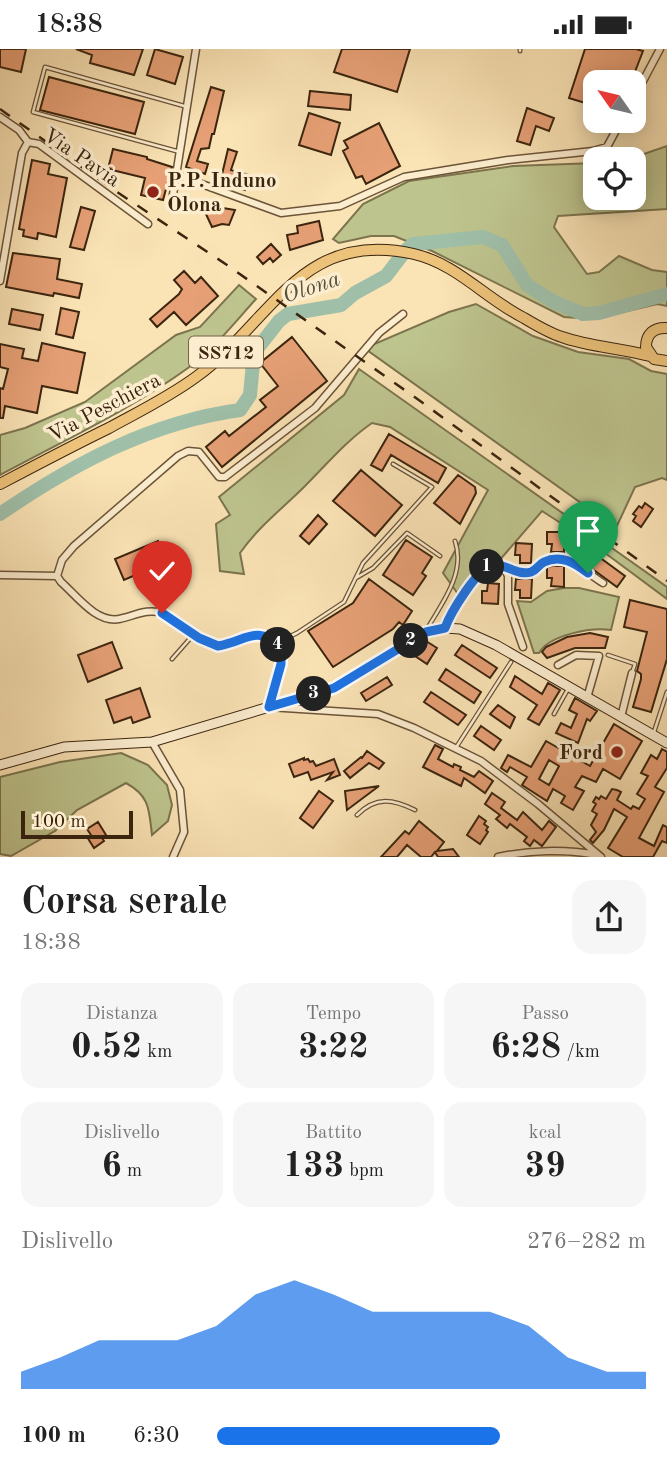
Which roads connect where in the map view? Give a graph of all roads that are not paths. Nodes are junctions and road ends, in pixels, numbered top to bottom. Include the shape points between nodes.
1 (196, 49) edge
2 (660, 49) edge
3 (646, 75) edge
4 (187, 106) junction
5 (0, 117) edge
6 (615, 133) edge
7 (28, 142) junction
8 (180, 152) junction
9 (177, 175) junction
10 (172, 201) dead end
11 (148, 224) dead end
12 (4, 238) edge
13 (0, 281) edge
14 (403, 314) dead end
15 (667, 328) edge
16 (648, 337) junction
17 (624, 349) junction
18 (650, 356) junction
19 (667, 361) edge
20 (393, 464) dead end
21 (0, 484) edge
22 (455, 541) dead end
23 (440, 556) dead end
24 (502, 566) junction
25 (0, 575) edge
26 (57, 576) junction
27 (356, 578) junction
28 (603, 583) dead end
29 (445, 628) junction
30 (426, 632) junction
31 (194, 634) junction
32 (276, 643) junction
33 (523, 647) dead end
34 (608, 655) dead end
35 (172, 659) dead end
36 (511, 662) dead end
37 (558, 665) dead end
38 (632, 673) joint
39 (569, 687) junction
40 (667, 692) edge
41 (587, 698) junction
42 (269, 707) junction
43 (554, 714) dead end
44 (621, 717) junction
45 (653, 736) junction
46 (152, 742) junction
47 (667, 744) edge
48 (455, 749) junction
49 (0, 765) edge
50 (415, 810) dead end
51 (356, 815) dead end
52 (580, 838) junction
53 (571, 853) junction
54 (173, 856) edge
55 (498, 856) edge
56 (600, 856) edge

1 - 4 street
2 - 3 street
4 - 8 street
4 - 8 lane via 44,68 33,112
5 - 7 street, Via Pavia
6 - 9 street via 607,147 593,151 404,177 340,206 281,213
7 - 11 street, Via Pavia via 38,144
7 - 12 street
8 - 9 street
9 - 10 street
12 - 13 street
14 - 26 street via 379,333 315,408 225,477 219,477 199,452 178,456 74,546
15 - 16 main road via 658,328
16 - 17 main road
16 - 18 main road
17 - 18 main road, SS712
17 - 21 main road, Via Peschiera / SS712 via 561,337 519,316 439,263 411,253 349,254 313,267 288,285 197,377 159,402
18 - 19 main road, SS712
20 - 27 lane via 432,487 363,563
22 - 30 lane via 459,563 455,578
23 - 27 lane via 407,533 373,568
24 - 28 street via 529,572 546,561 569,560
24 - 29 street via 490,565 481,574
24 - 33 street via 508,576 508,604
25 - 26 street
26 - 31 street via 106,618 152,611
27 - 32 lane via 344,602
29 - 30 main road
29 - 39 main road via 460,629 496,645
30 - 42 main road via 334,688
31 - 32 street via 218,646 258,635
31 - 35 lane
32 - 42 street via 281,647 281,664
34 - 38 lane via 635,664
36 - 48 lane
37 - 41 street via 576,655 599,656
38 - 44 street
39 - 41 main road
39 - 43 lane
40 - 45 lane
41 - 44 main road
42 - 46 main road
42 - 48 street via 388,717
44 - 45 main road
45 - 47 main road
46 - 49 main road via 77,745
46 - 54 street via 180,790 184,832
48 - 52 street via 481,761
50 - 51 lane via 386,800
52 - 53 street via 580,848
52 - 56 street
53 - 55 street
53 - 56 street

